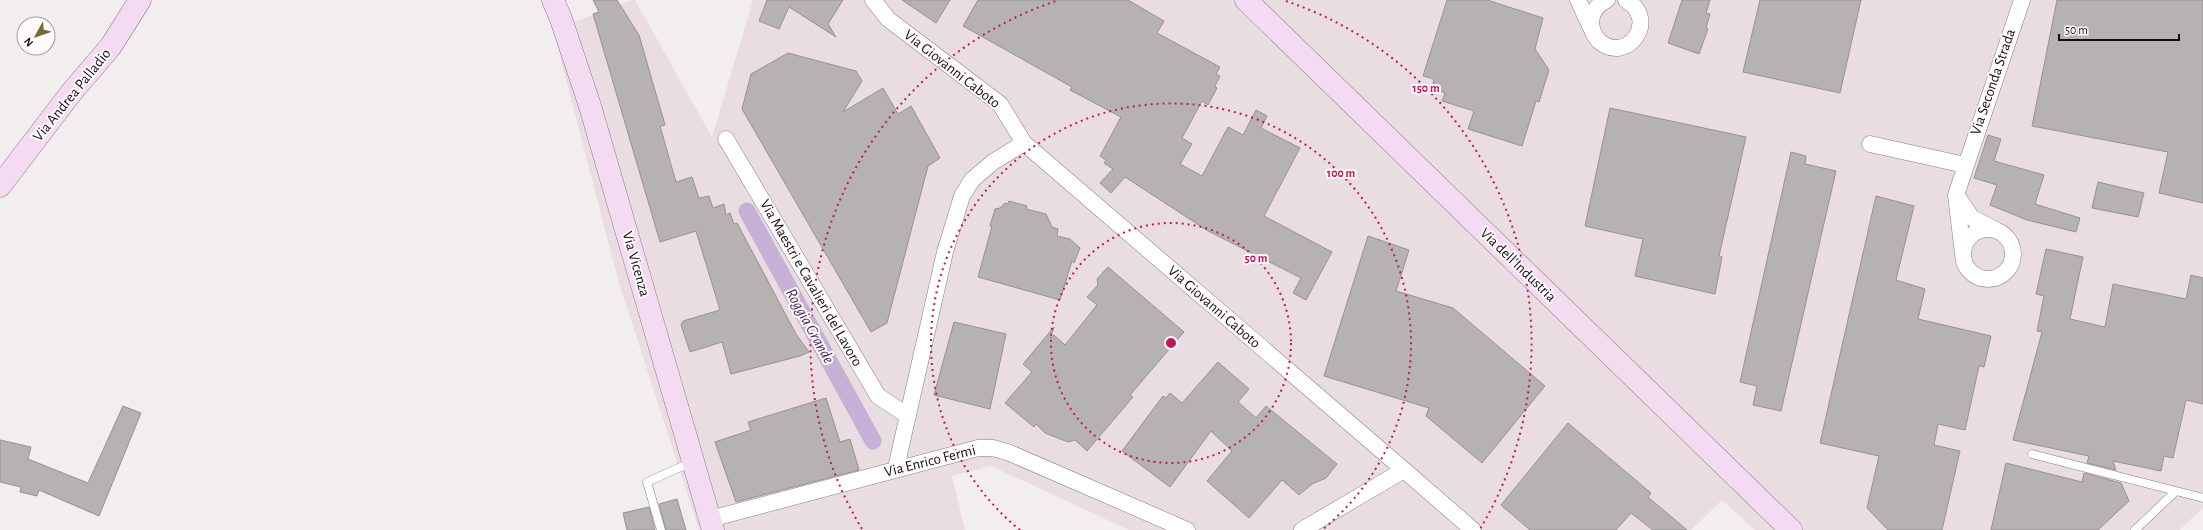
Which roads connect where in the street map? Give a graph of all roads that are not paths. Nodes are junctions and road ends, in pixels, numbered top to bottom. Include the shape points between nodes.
1 (140, 0) edge
2 (553, 0) edge
3 (873, 0) edge
4 (1246, 0) edge
5 (1578, 0) edge
6 (1607, 0) edge
7 (1626, 0) edge
8 (2022, 0) edge
9 (1592, 31) junction
10 (726, 139) dead end
11 (1024, 143) junction
12 (1870, 144) dead end
13 (1965, 165) junction
14 (0, 186) edge
15 (1956, 195) junction
16 (1998, 231) junction
17 (1963, 254) junction
18 (908, 416) junction
19 (2032, 454) dead end
20 (693, 461) junction
21 (896, 468) junction
22 (1404, 470) junction
23 (2176, 491) junction
24 (2203, 498) edge
25 (711, 524) edge
26 (661, 530) edge
27 (1188, 530) edge
28 (1302, 530) edge
29 (1473, 530) edge
30 (1791, 530) edge
31 (2135, 530) edge

1 - 14 street, Via Andrea Palladio via 111,46
2 - 20 street, Via Vicenza via 562,19 590,106
3 - 11 street, Via Giovanni Caboto via 888,19 1000,104
4 - 30 street, Via dell'Industria
5 - 9 street
6 - 9 street via 1592,14
7 - 9 street via 1638,11 1640,19 1641,26 1634,41 1619,48 1611,47 1596,38
8 - 13 street, Via Seconda Strada
10 - 18 street, Via Maestri e Cavalieri del Lavoro via 878,396
11 - 18 street via 993,162 972,180 962,196 945,252
11 - 22 street, Via Giovanni Caboto
12 - 13 street
13 - 15 street, Via Seconda Strada
15 - 16 street, Via Seconda Strada via 1972,218
15 - 17 street, Via Seconda Strada
16 - 17 street via 1990,229 1975,232 1966,242
16 - 17 street, Via Seconda Strada via 2010,242 2012,257 2006,272 1991,279 1974,275 1964,262
18 - 21 street
19 - 23 lane
20 - 25 street, Via Vicenza
20 - 26 lane via 647,482
21 - 25 street, Via Enrico Fermi
21 - 27 street, Via Enrico Fermi via 978,448 993,448
22 - 28 street
22 - 29 street
23 - 24 lane
23 - 31 lane

